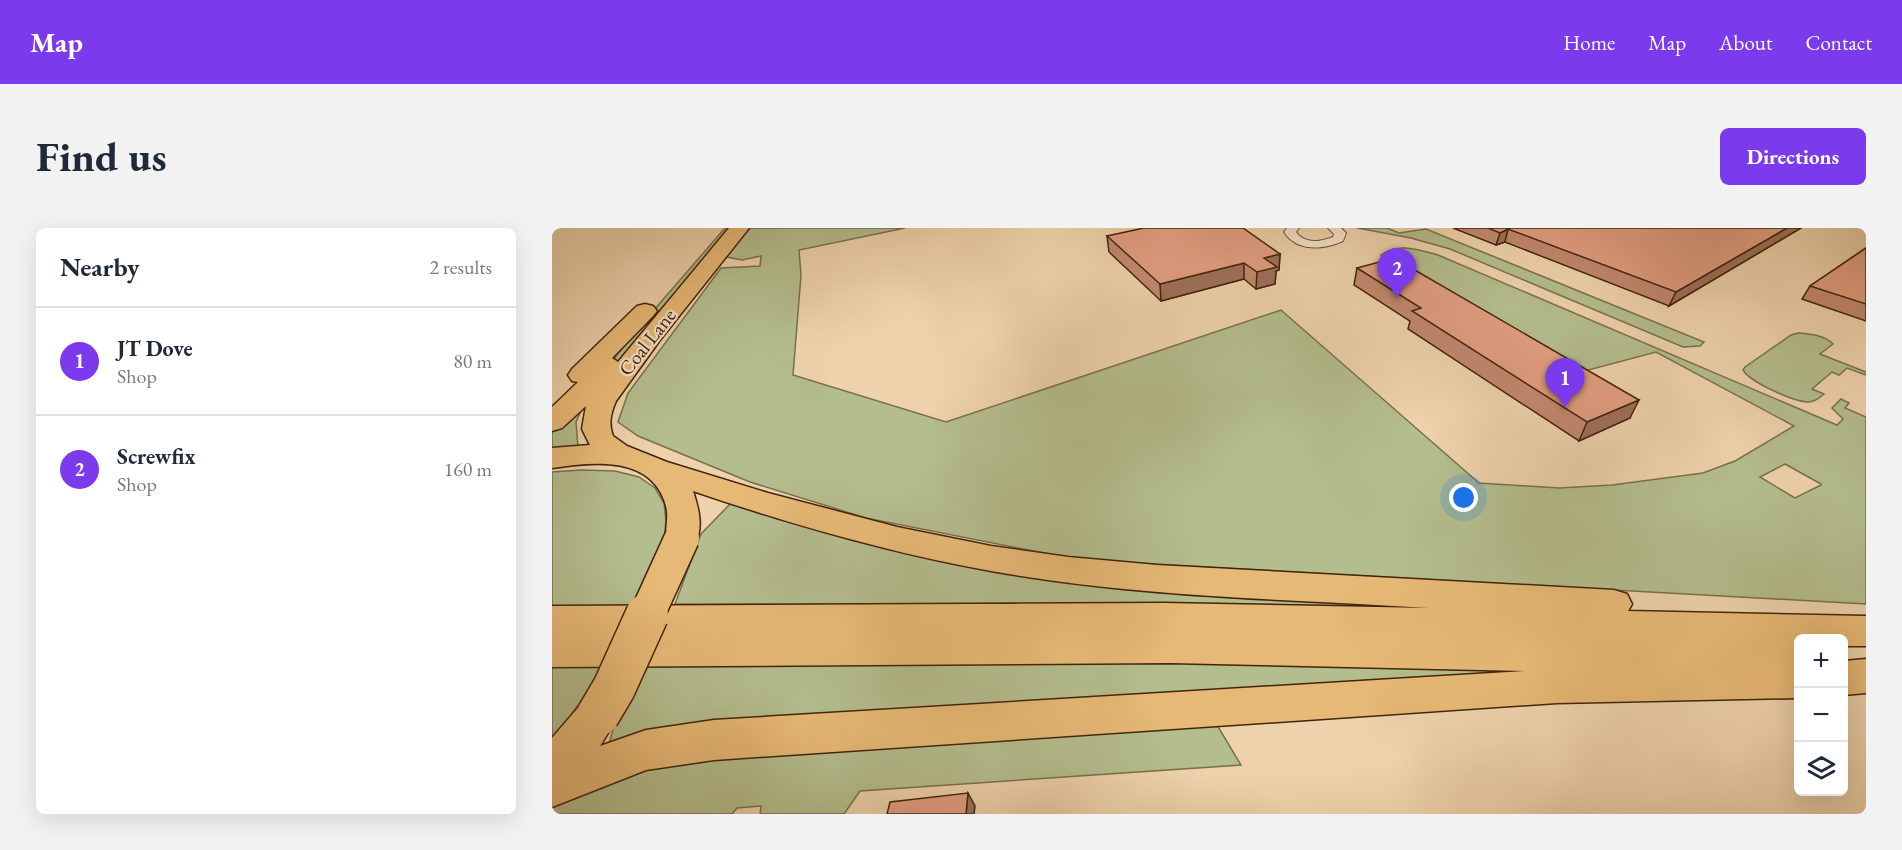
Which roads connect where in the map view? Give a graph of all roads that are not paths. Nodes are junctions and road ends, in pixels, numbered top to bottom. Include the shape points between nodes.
1 (719, 228) edge
2 (739, 228) edge
3 (1293, 228) edge
4 (1334, 228) edge
5 (645, 311) junction
6 (552, 405) edge
7 (552, 422) edge
8 (626, 457) junction
9 (552, 458) edge
10 (664, 471) junction
11 (552, 621) edge
12 (1866, 626) edge
13 (1866, 631) edge
14 (552, 651) edge
15 (1794, 660) edge
16 (1848, 661) edge
17 (1866, 662) edge
18 (1866, 676) edge
19 (1848, 678) edge
20 (1794, 681) edge
21 (552, 769) edge
22 (552, 785) edge

1 - 5 highway, Coal Lane
2 - 8 highway, Coal Lane via 651,335 597,411 595,428 599,440
3 - 4 street via 1290,232 1294,238 1320,244 1339,239 1340,233
5 - 6 highway
5 - 7 highway, Coal Lane via 580,397
8 - 9 highway
8 - 10 highway
10 - 12 highway via 776,508 884,537 1039,566 1175,579 1716,609
10 - 21 highway, bridge via 684,505 682,538 614,688 582,736
11 - 13 highway via 1164,618
14 - 15 highway via 1171,647
16 - 17 highway
18 - 19 highway
20 - 22 highway via 1557,686 703,741 646,750

